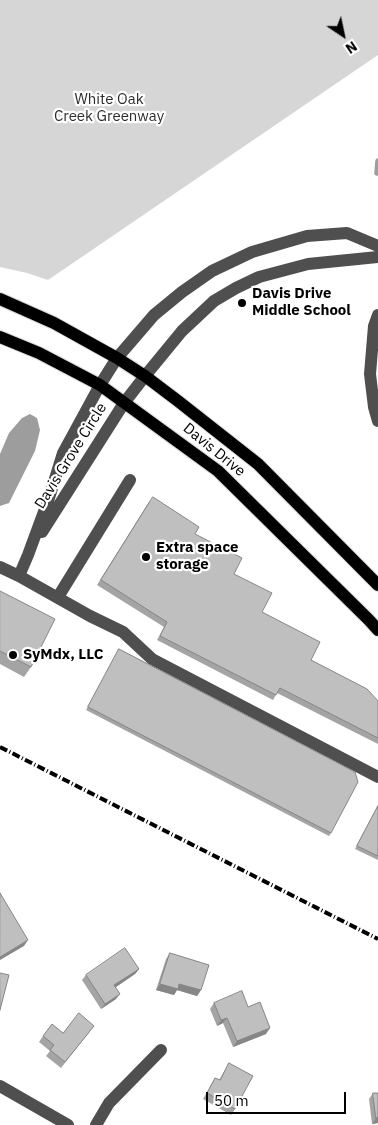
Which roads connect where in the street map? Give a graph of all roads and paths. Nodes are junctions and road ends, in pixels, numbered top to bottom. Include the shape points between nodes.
1 (378, 246) edge
2 (378, 257) edge
3 (0, 299) edge
4 (378, 315) edge
5 (0, 336) edge
6 (117, 358) junction
7 (145, 376) junction
8 (100, 385) junction
9 (124, 402) junction
10 (378, 421) edge
11 (130, 480) dead end
12 (28, 555) junction
13 (0, 567) edge
14 (19, 576) junction
15 (378, 585) edge
16 (58, 597) junction
17 (378, 630) edge
18 (378, 776) edge
19 (161, 1050) dead end
20 (0, 1086) edge
21 (68, 1125) edge
22 (96, 1125) edge

1 - 6 street, Davis Grove Circle via 347,233 307,236 252,252 212,271 182,292 154,315
2 - 7 street, Davis Grove Circle via 308,264 259,277 236,288 214,301 182,331
3 - 6 main road, Davis Drive via 54,323
4 - 10 street via 370,374
5 - 8 main road, Davis Drive
6 - 7 main road, Davis Drive
6 - 8 street, Davis Grove Circle
7 - 9 street, Davis Grove Circle
7 - 15 main road, Davis Drive via 258,464
8 - 9 main road, Davis Drive
8 - 12 street, Davis Grove Circle via 63,453
9 - 12 street, Davis Grove Circle
9 - 17 main road, Davis Drive via 218,471
11 - 16 street
12 - 14 street, Davis Grove Circle
13 - 14 street
14 - 16 street
16 - 18 street via 123,632 152,659
19 - 22 street via 109,1103
20 - 21 street

